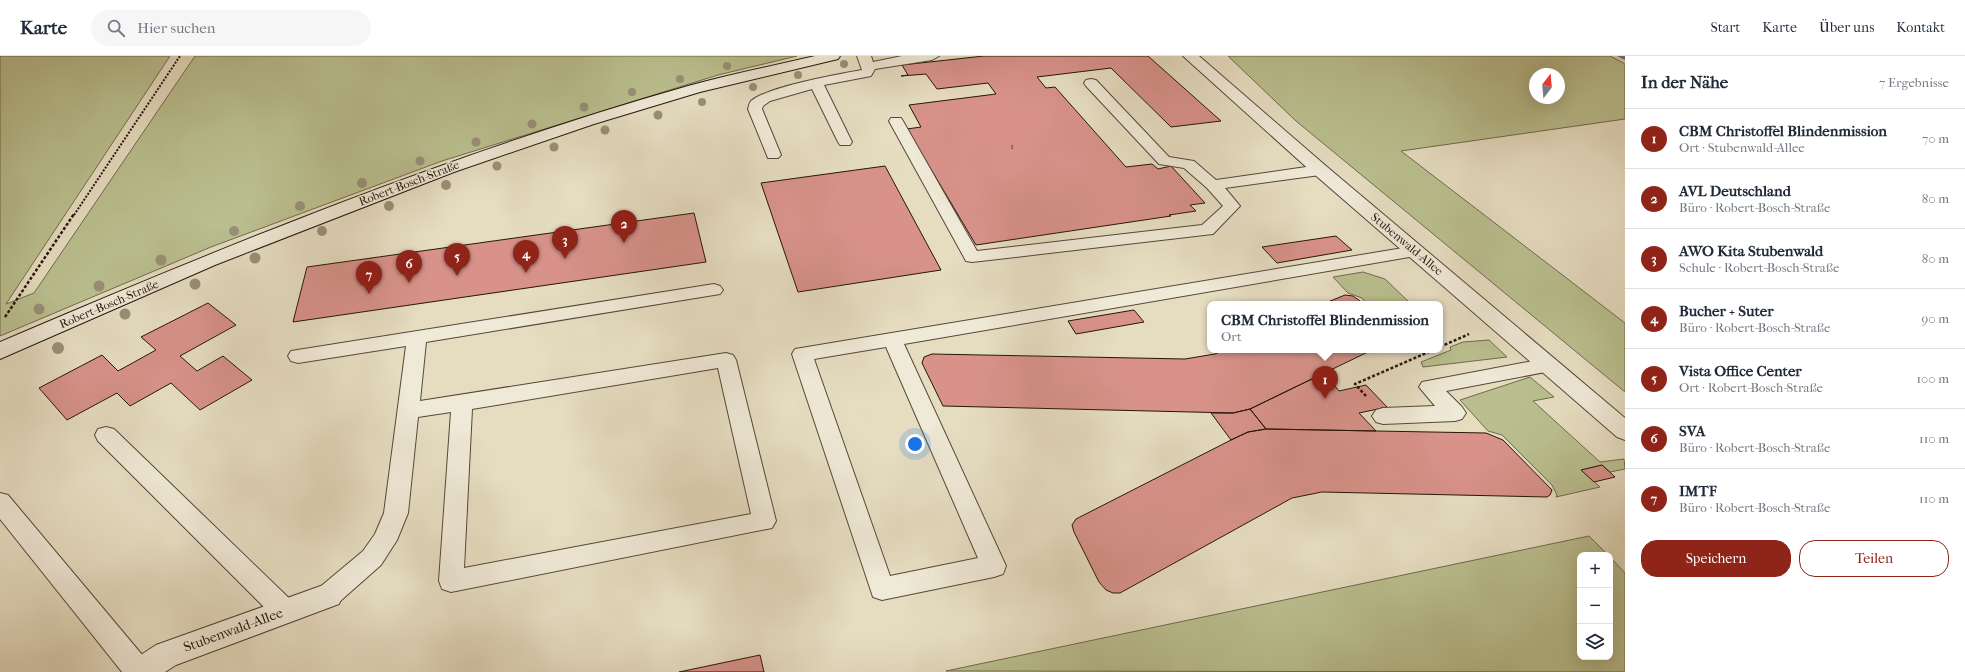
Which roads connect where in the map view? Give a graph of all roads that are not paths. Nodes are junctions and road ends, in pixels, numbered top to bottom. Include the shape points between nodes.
1 (833, 56) edge
2 (932, 56) edge
3 (1190, 56) edge
4 (866, 62) edge
5 (816, 83) junction
6 (1091, 83) dead end
7 (896, 120) dead end
8 (845, 142) dead end
9 (773, 155) dead end
10 (1320, 170) junction
11 (1213, 186) junction
12 (1415, 251) junction
13 (714, 290) dead end
14 (417, 337) junction
15 (892, 339) junction
16 (0, 351) edge
17 (298, 356) dead end
18 (1549, 366) junction
19 (462, 403) junction
20 (409, 411) junction
21 (1383, 416) road end
22 (1625, 431) edge
23 (106, 434) dead end
24 (0, 502) edge
25 (329, 595) joint
26 (285, 611) junction
27 (140, 672) edge

1 - 16 street, Robert-Bosch-Straße via 695,89 448,168 208,261
2 - 4 lane
3 - 10 street, Stubenwald-Allee
4 - 5 lane via 869,70 866,73
5 - 8 lane
5 - 9 lane via 765,98 756,104 755,109
6 - 11 lane via 1164,161 1189,164
7 - 11 lane via 972,257 1207,230 1232,206
10 - 11 lane
10 - 12 street, Stubenwald-Allee
12 - 15 lane
12 - 18 street, Stubenwald-Allee
13 - 14 lane
14 - 17 lane
14 - 20 lane
15 - 15 lane via 802,354 882,588 994,566
18 - 21 lane via 1429,387 1455,413
18 - 22 street, Stubenwald-Allee
19 - 19 lane via 726,360 764,521 450,581
19 - 20 lane
20 - 25 lane via 396,513 385,540 372,558
23 - 26 lane
24 - 27 lane
25 - 26 street, Stubenwald-Allee
26 - 27 street, Stubenwald-Allee via 166,655

